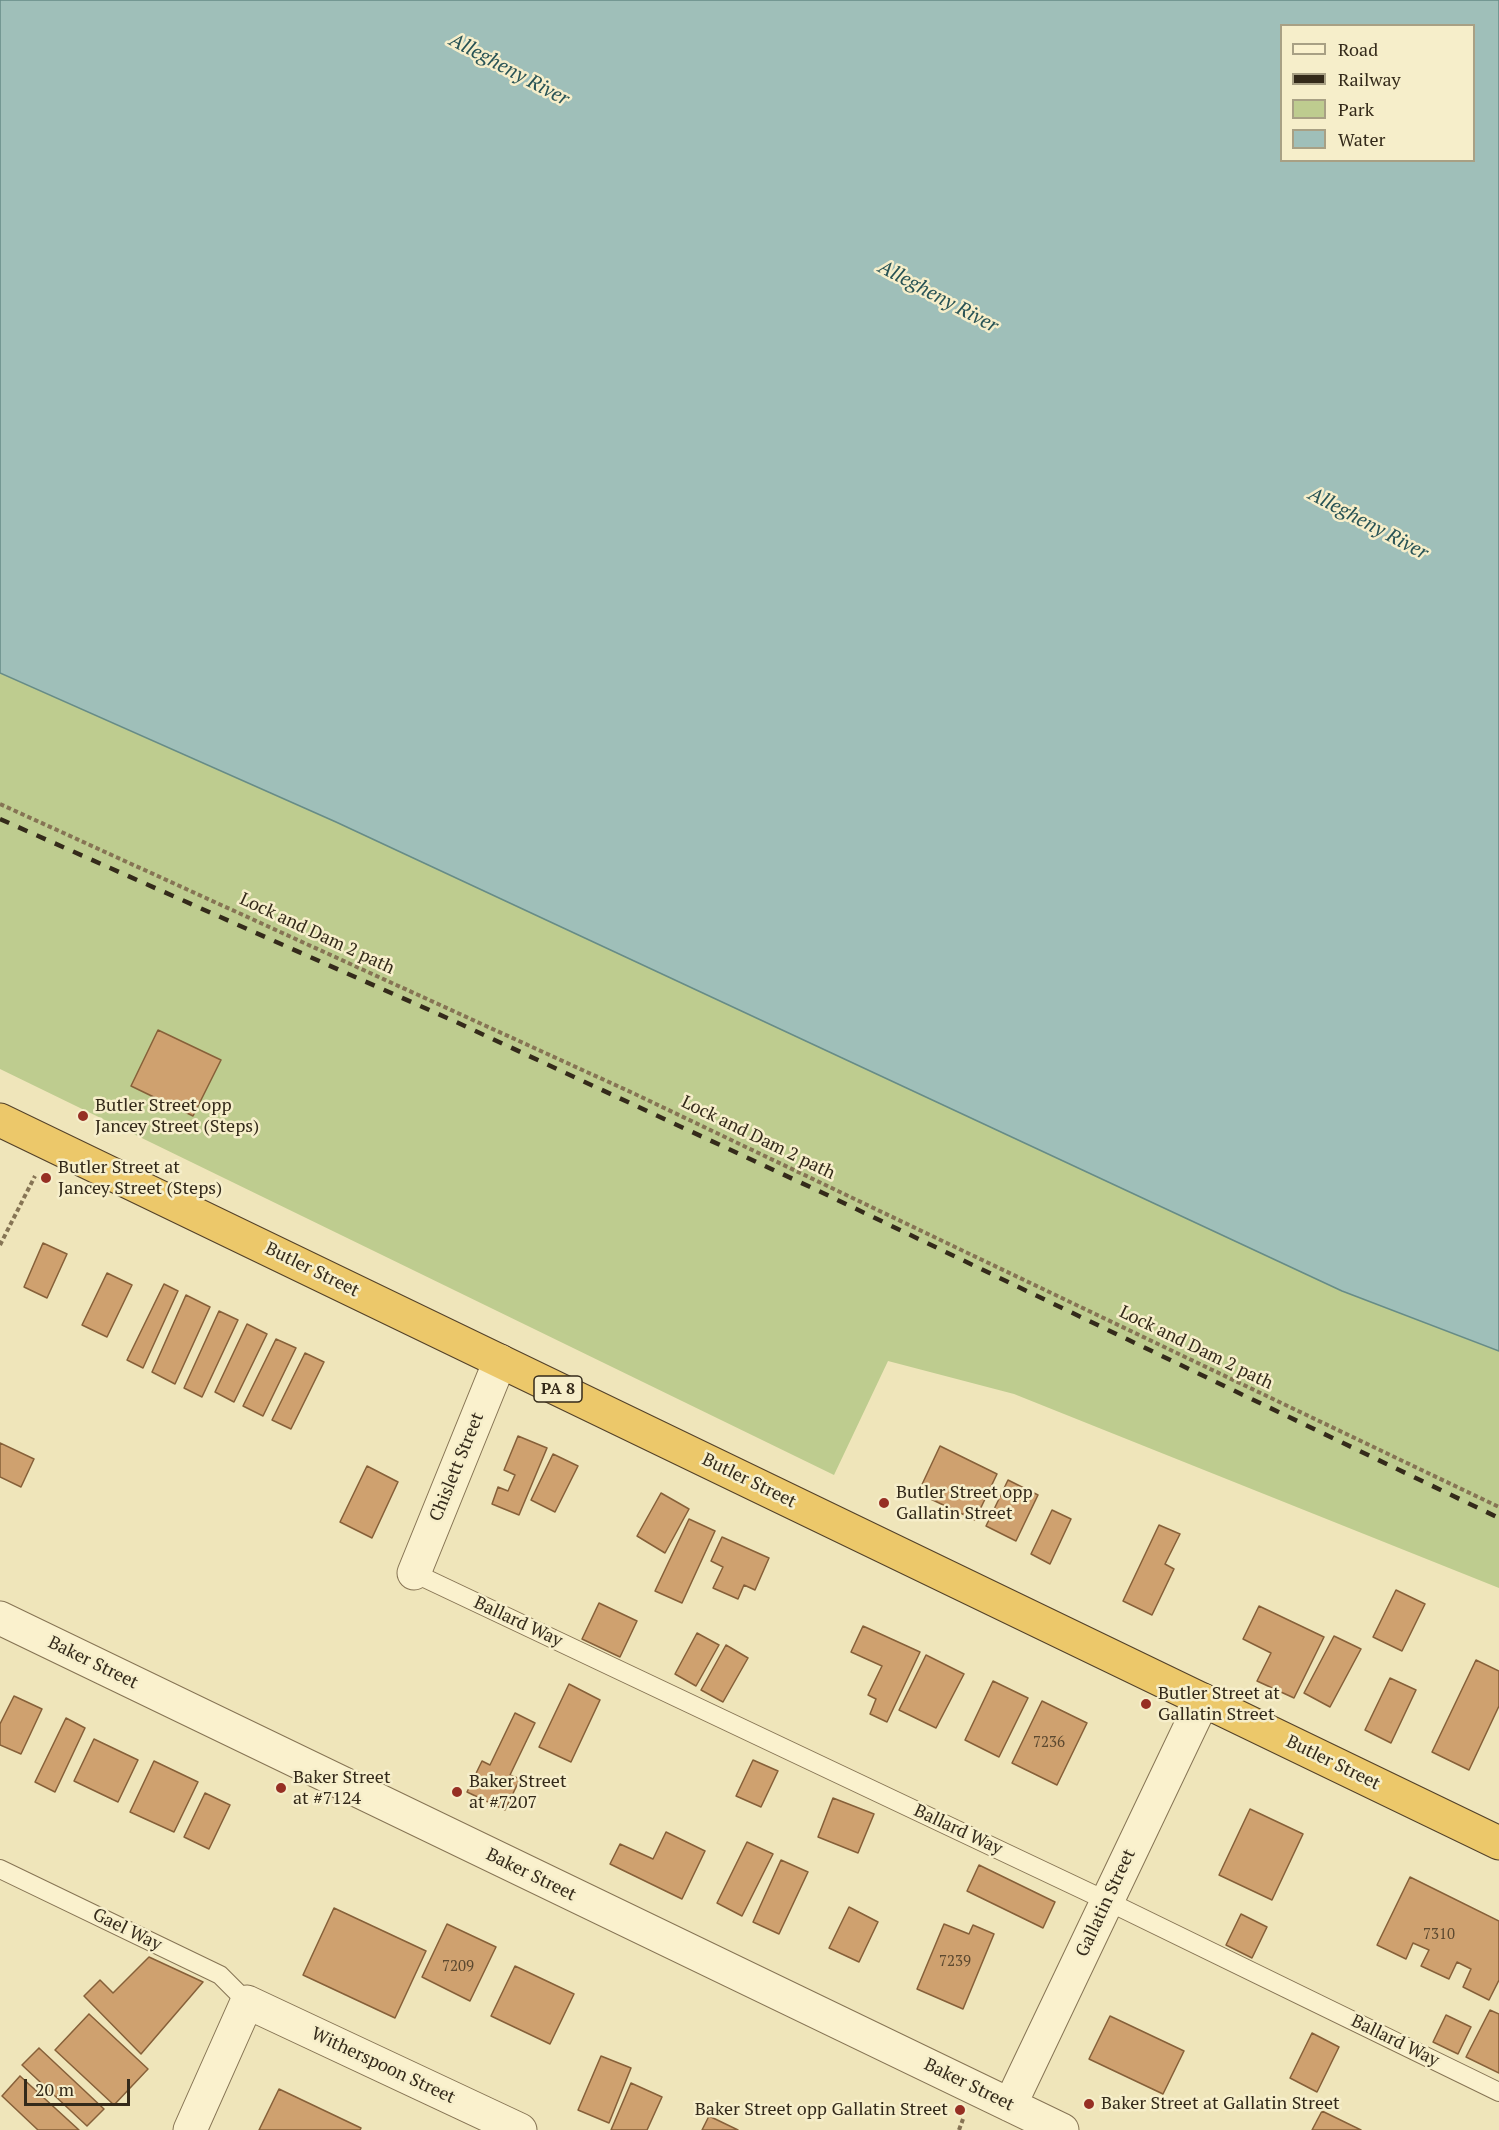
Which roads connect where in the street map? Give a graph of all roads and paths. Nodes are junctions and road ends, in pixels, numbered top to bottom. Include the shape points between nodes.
1 (0, 804) edge
2 (0, 1120) edge
3 (51, 1145) junction
4 (0, 1245) edge
5 (500, 1361) junction
6 (1499, 1507) edge
7 (414, 1573) joint
8 (0, 1618) edge
9 (1203, 1700) junction
10 (1499, 1843) edge
11 (0, 1869) edge
12 (1107, 1901) junction
13 (247, 2002) junction
14 (1499, 2092) edge
15 (1010, 2105) junction
16 (190, 2130) edge
17 (520, 2130) edge
18 (1062, 2130) edge

1 - 6 path, Lock and Dam 2 path via 635,1094
2 - 3 highway, Butler Street / PA 8
3 - 4 path
3 - 5 highway, Butler Street / PA 8
5 - 7 street, Chislett Street
5 - 9 highway, Butler Street / PA 8
7 - 12 lane, Ballard Way
8 - 15 street, Baker Street
9 - 10 highway, Butler Street / PA 8
9 - 12 street, Gallatin Street
11 - 13 lane, Gael Way via 220,1975
12 - 14 lane, Ballard Way
12 - 15 street, Gallatin Street
13 - 16 street
13 - 17 street, Witherspoon Street
15 - 18 street, Baker Street

